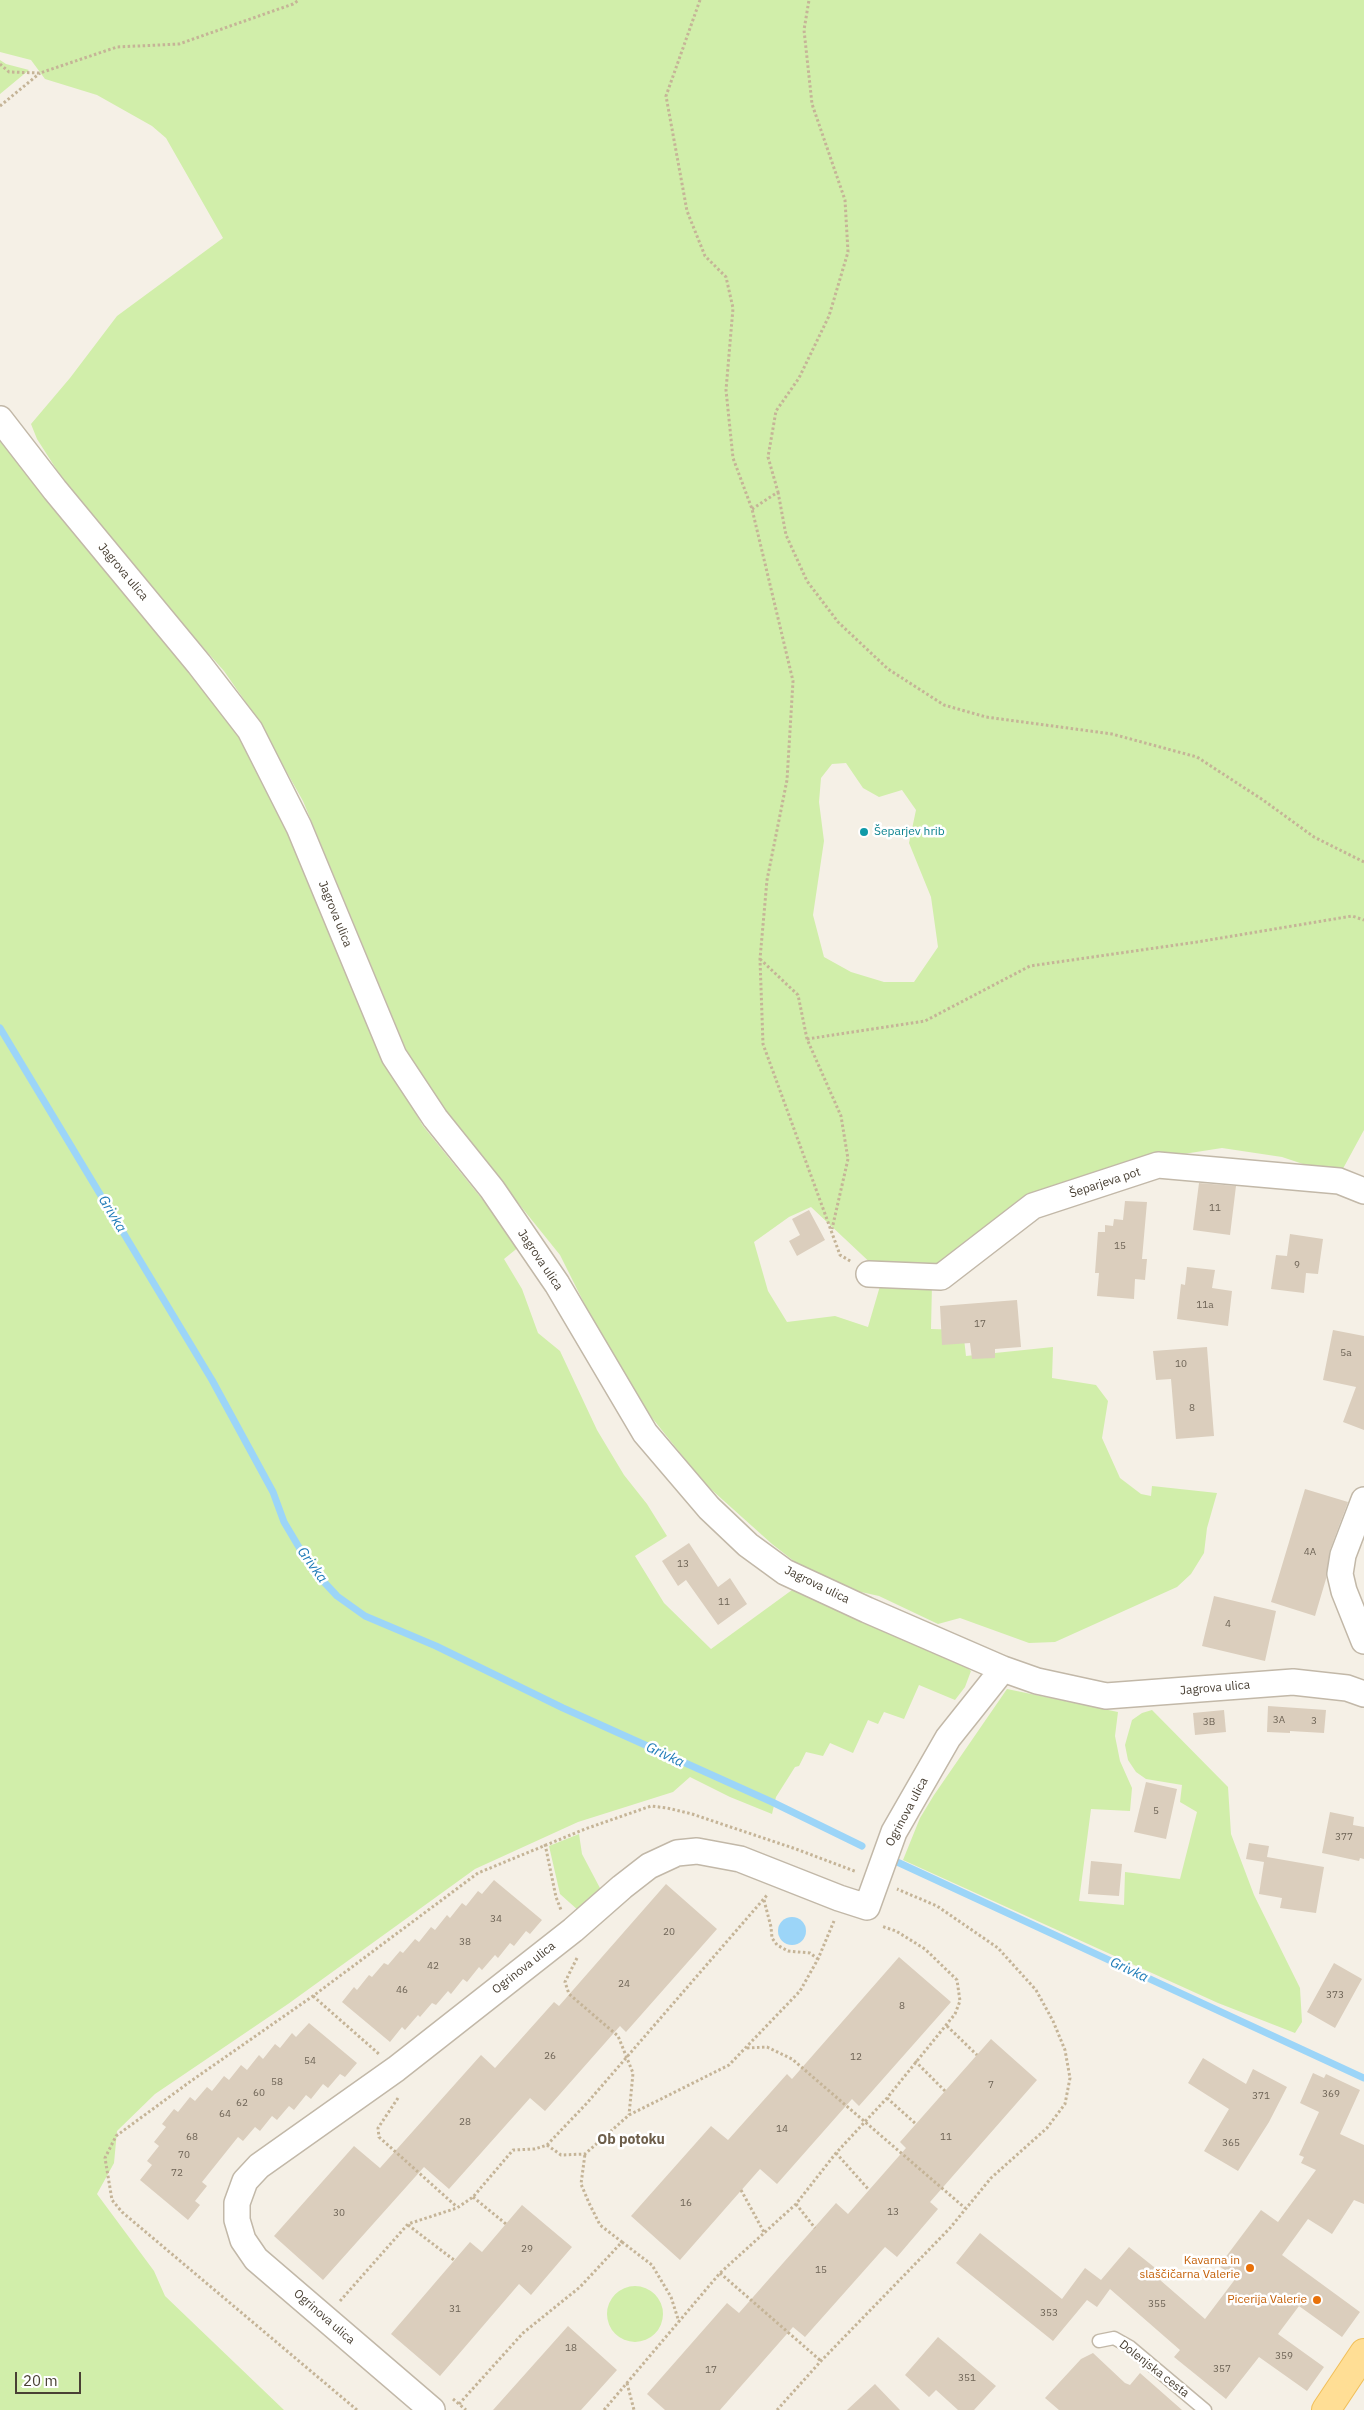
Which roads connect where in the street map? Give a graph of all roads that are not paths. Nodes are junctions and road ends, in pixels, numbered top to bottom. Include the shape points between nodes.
1 (0, 419) edge
2 (1364, 1191) edge
3 (869, 1274) road end
4 (1364, 1500) edge
5 (1364, 1641) edge
6 (1003, 1670) junction
7 (1364, 1694) edge
8 (1099, 2341) dead end
9 (1364, 2353) edge
10 (432, 2410) edge
11 (1204, 2410) edge
12 (1326, 2410) edge

1 - 6 street, Jagrova ulica via 250,730 299,828 394,1056 435,1118 492,1189 557,1284 645,1433 709,1508 748,1545 786,1572
2 - 3 street, Šeparjeva pot via 1339,1181 1158,1165 1033,1206 941,1277
4 - 5 street via 1343,1555 1340,1574
6 - 7 street, Jagrova ulica via 1106,1696 1294,1682 1348,1688
6 - 10 street, Ogrinova ulica via 948,1738 894,1832 867,1906 740,1859 698,1851 677,1853 649,1866 396,2069 259,2166 245,2181 237,2203 236,2220 243,2240 256,2259
8 - 11 lane, Dolenjska cesta via 1114,2338 1130,2346
9 - 12 main road

